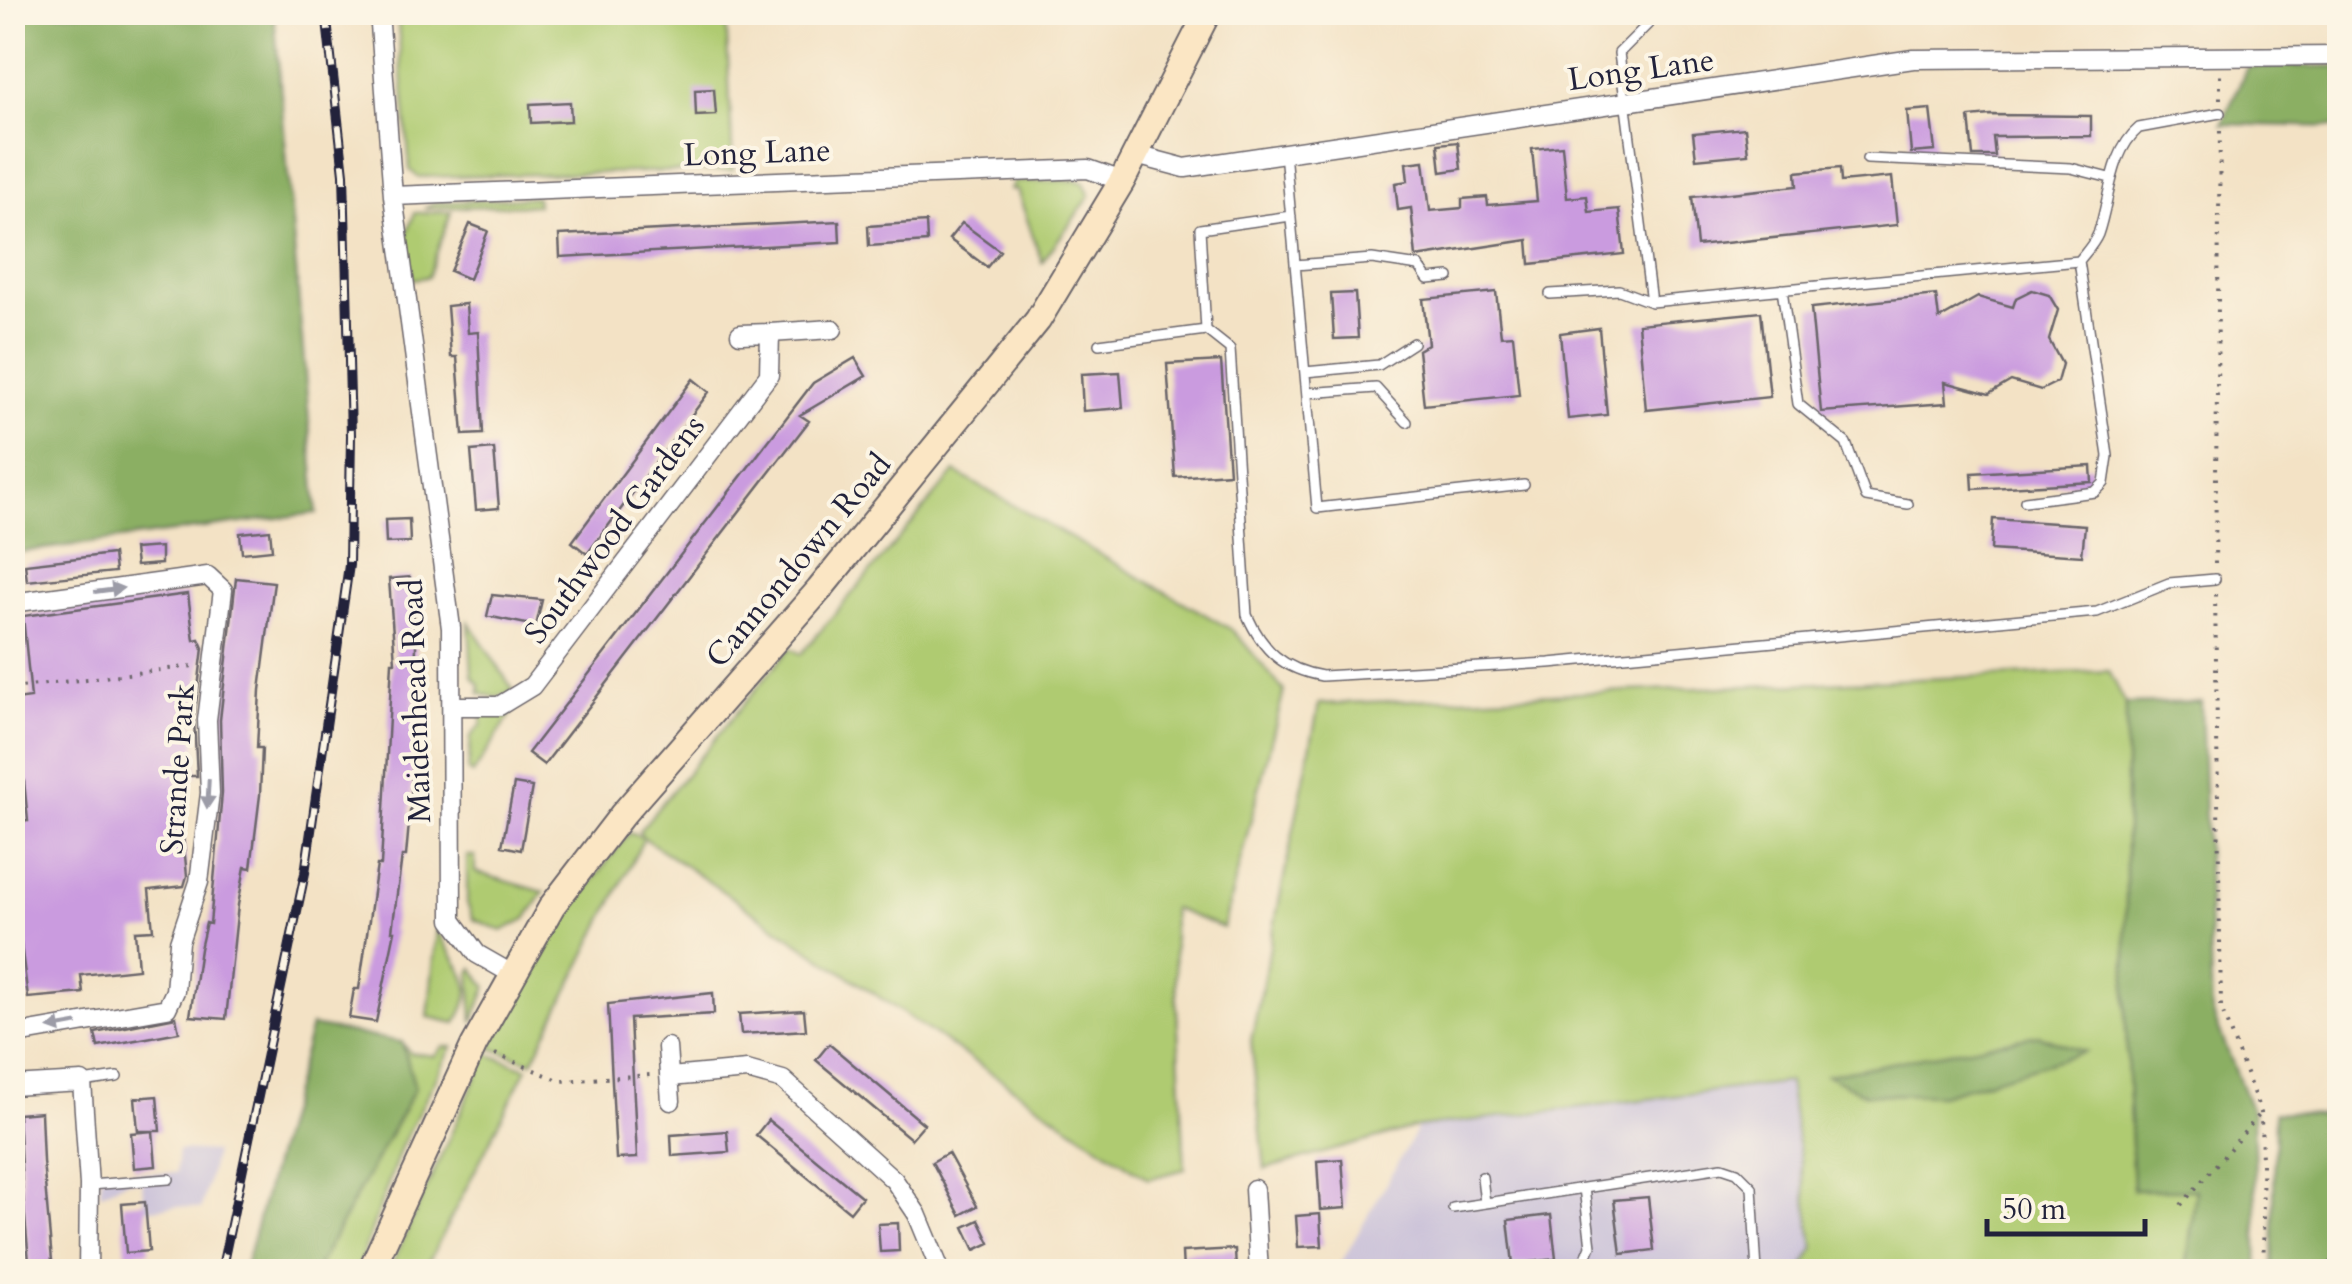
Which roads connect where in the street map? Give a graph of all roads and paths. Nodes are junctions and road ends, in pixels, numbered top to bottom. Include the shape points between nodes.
1 (379, 12) edge
2 (1208, 12) edge
3 (1660, 12) edge
4 (2340, 56) edge
5 (2220, 58) junction
6 (1624, 102) junction
7 (2220, 113) junction
8 (1285, 152) junction
9 (1136, 155) junction
10 (1867, 159) dead end
11 (2110, 178) junction
12 (1122, 181) junction
13 (393, 196) junction
14 (1291, 216) junction
15 (2079, 261) junction
16 (1295, 266) junction
17 (1449, 277) dead end
18 (1782, 289) junction
19 (1550, 294) dead end
20 (1651, 302) junction
21 (834, 329) dead end
22 (1206, 330) junction
23 (770, 333) junction
24 (740, 334) dead end
25 (1413, 343) dead end
26 (1099, 344) dead end
27 (1305, 372) junction
28 (1306, 393) junction
29 (1406, 422) dead end
30 (1524, 485) dead end
31 (2025, 502) dead end
32 (1908, 504) dead end
33 (2215, 578) junction
34 (12, 604) edge
35 (214, 664) junction
36 (12, 688) edge
37 (453, 706) junction
38 (512, 974) junction
39 (12, 1034) edge
40 (474, 1045) junction
41 (667, 1047) dead end
42 (117, 1077) dead end
43 (670, 1077) junction
44 (82, 1082) junction
45 (12, 1086) edge
46 (671, 1101) dead end
47 (2261, 1113) junction
48 (1482, 1177) dead end
49 (169, 1180) dead end
50 (89, 1185) junction
51 (1584, 1188) junction
52 (1254, 1189) dead end
53 (1485, 1202) junction
54 (2181, 1205) dead end
55 (1453, 1208) dead end
56 (2340, 1249) edge
57 (88, 1272) edge
58 (370, 1272) edge
59 (941, 1272) edge
60 (1259, 1272) edge
61 (1580, 1272) edge
62 (1757, 1272) edge
63 (2264, 1272) edge
64 (2324, 1272) edge

1 - 13 street, Maidenhead Road
2 - 9 main road, Cannondown Road
3 - 6 lane via 1619,53
4 - 5 street, Long Lane
5 - 6 street, Long Lane via 1914,59
5 - 7 path
6 - 8 street, Long Lane
6 - 20 lane
7 - 11 lane via 2140,128
7 - 33 path
8 - 9 street, Long Lane via 1185,168
8 - 14 lane
9 - 12 main road, Cannondown Road
10 - 11 lane via 2071,168
11 - 15 lane via 2097,237
12 - 13 street, Long Lane via 1088,169
12 - 38 main road, Cannondown Road via 1038,320 818,590 622,814 552,906
13 - 37 street, Maidenhead Road via 442,550
14 - 16 lane
14 - 22 lane via 1200,228
15 - 18 lane
15 - 31 lane via 2108,456 2104,482 2095,492
16 - 17 lane via 1372,259 1419,266 1428,279
16 - 27 lane
18 - 20 lane
18 - 32 lane via 1798,404 1846,443 1866,497
19 - 20 lane via 1619,290
21 - 23 street
22 - 26 lane
22 - 33 lane via 1230,349 1247,615 1258,640 1296,671 1379,673 1763,646 2096,612 2169,582
23 - 24 street
23 - 37 street, Southwood Gardens via 769,375 532,686 499,706
25 - 27 lane via 1379,365
27 - 28 lane
28 - 29 lane via 1376,388
28 - 30 lane via 1317,508
33 - 47 path via 2221,1008
34 -> 35 street, Strande Park via 208,576 222,590
35 - 36 path
35 -> 39 street, Strande Park via 199,882 167,1008
37 - 38 street, Maidenhead Road via 452,920 477,954
38 - 40 main road
40 - 43 path via 560,1081
40 - 58 main road
41 - 43 street
42 - 44 lane
43 - 46 street
43 - 59 street via 748,1070 784,1080 894,1180 917,1214
44 - 45 street
44 - 50 street
47 - 54 path
47 - 63 path
48 - 53 lane
49 - 50 lane
50 - 57 street
51 - 53 lane
51 - 61 lane via 1591,1246
51 - 62 lane via 1722,1167 1738,1172 1752,1187
52 - 60 street
53 - 55 lane
56 - 64 path

